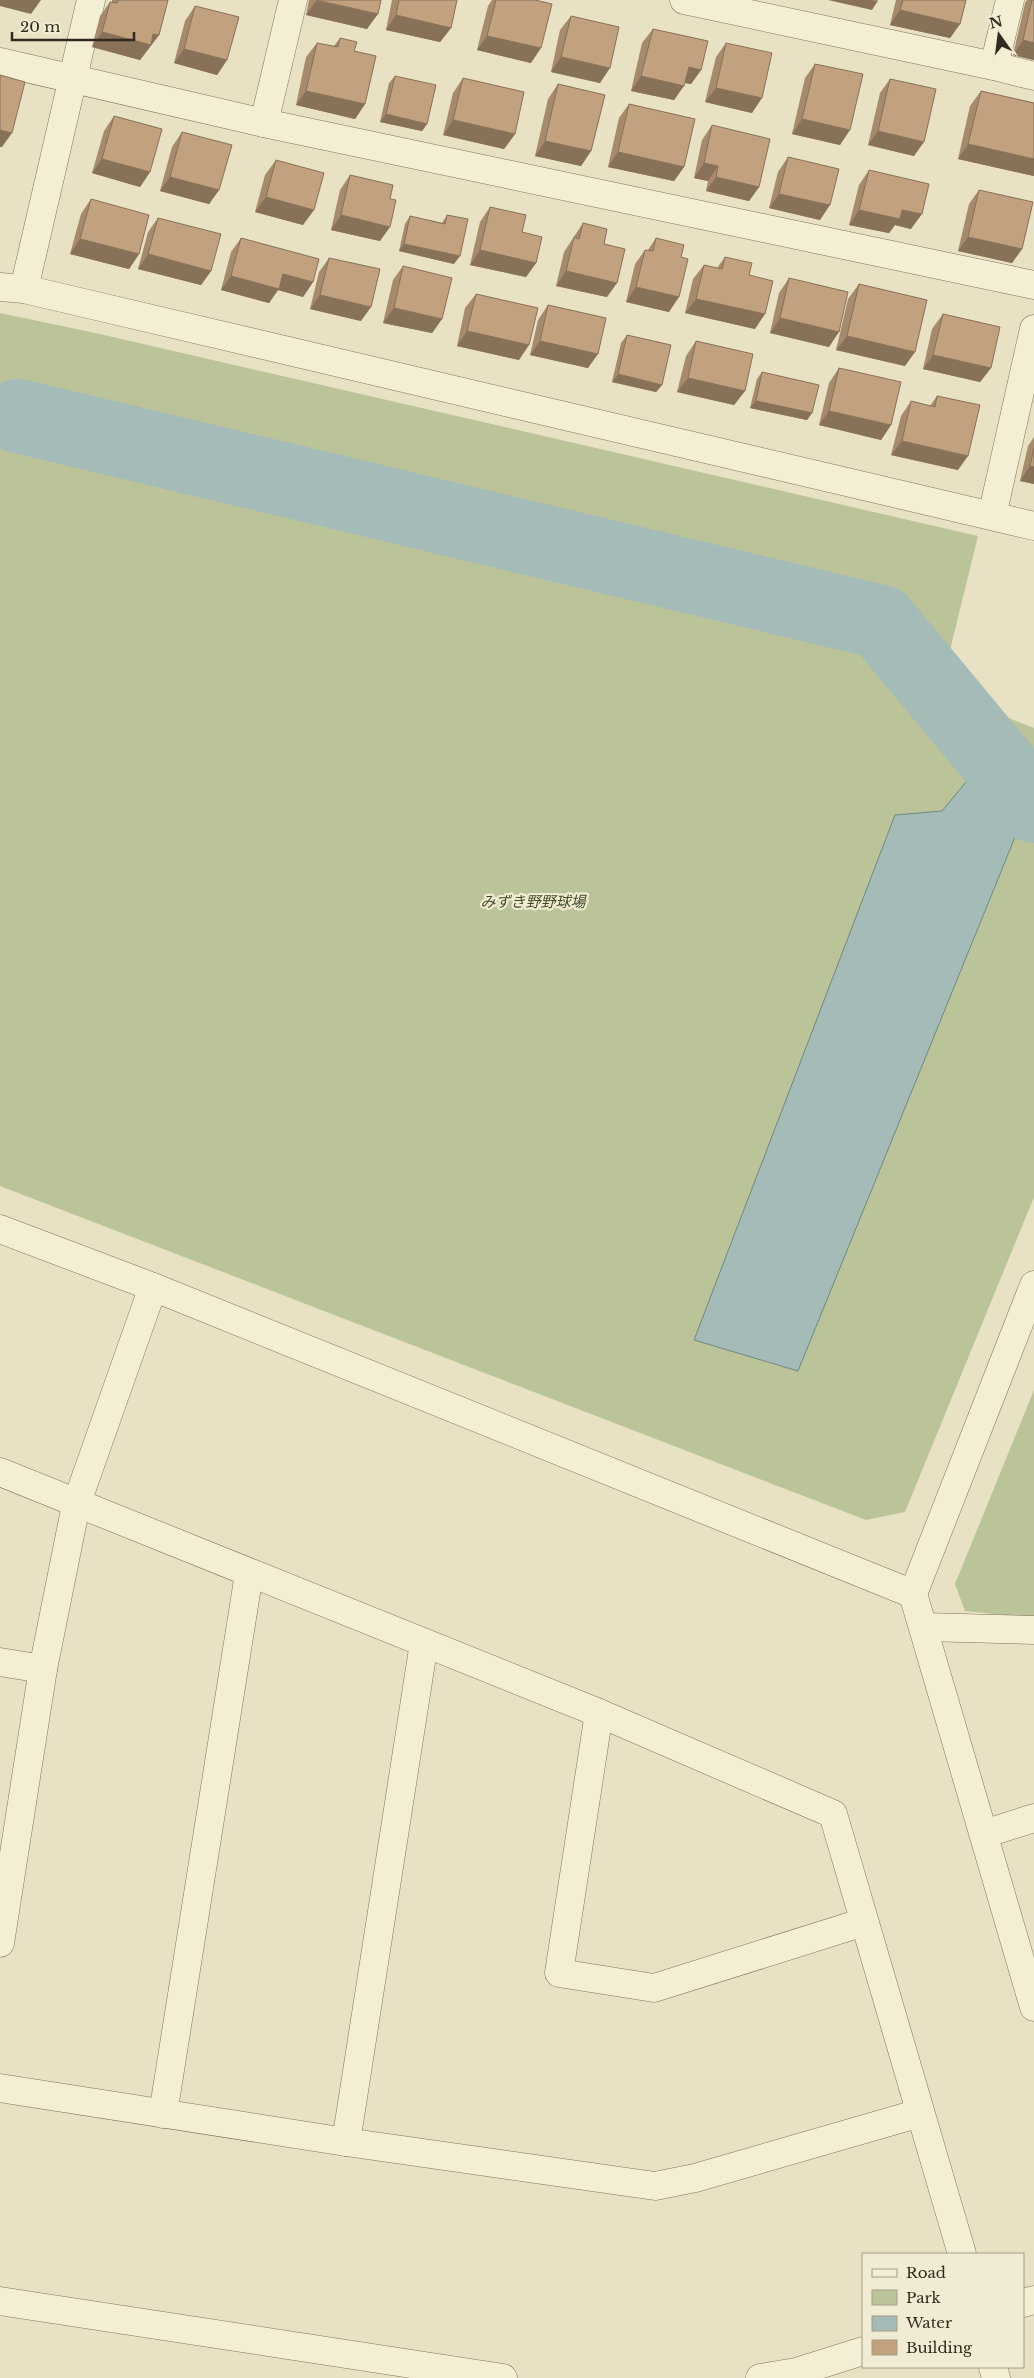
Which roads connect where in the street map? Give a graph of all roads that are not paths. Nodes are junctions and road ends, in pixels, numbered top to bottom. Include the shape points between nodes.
1 (91, 0) edge
2 (293, 0) edge
3 (684, 0) edge
4 (1010, 0) edge
5 (0, 62) edge
6 (994, 66) junction
7 (1034, 76) edge
8 (72, 80) junction
9 (264, 123) junction
10 (1034, 285) edge
11 (12, 288) edge
12 (1034, 329) edge
13 (992, 516) junction
14 (1034, 526) edge
15 (0, 1229) edge
16 (1034, 1284) edge
17 (153, 1287) junction
18 (0, 1472) edge
19 (76, 1505) junction
20 (249, 1574) junction
21 (913, 1594) junction
22 (924, 1627) junction
23 (1034, 1630) edge
24 (424, 1643) junction
25 (0, 1662) edge
26 (43, 1669) junction
27 (598, 1713) junction
28 (1034, 1818) edge
29 (984, 1834) junction
30 (5, 1878) edge
31 (864, 1922) junction
32 (0, 1943) edge
33 (1034, 2007) edge
34 (0, 2088) edge
35 (920, 2113) junction
36 (163, 2114) junction
37 (346, 2142) junction
38 (962, 2253) edge
39 (0, 2301) edge
40 (862, 2351) edge
41 (796, 2375) edge
42 (503, 2378) edge
43 (760, 2378) edge

1 - 8 street
2 - 9 street
3 - 6 street
4 - 6 street
5 - 8 street
6 - 7 street
8 - 9 street
8 - 11 street
9 - 10 street
11 - 13 street
12 - 13 street
13 - 14 street
15 - 17 street
16 - 21 street
17 - 19 street
17 - 21 street
18 - 19 street
19 - 20 street
19 - 26 street
20 - 24 street
20 - 36 street
21 - 22 street
22 - 23 street
22 - 29 street
24 - 27 street
24 - 37 street
25 - 26 street
26 - 30 street
27 - 31 street via 834,1814
27 - 31 street via 559,1973 654,1988
28 - 29 street
29 - 33 street
30 - 32 street
31 - 35 street
34 - 36 street
35 - 37 street via 695,2178 655,2186
35 - 38 street
36 - 37 street
39 - 42 street
40 - 41 street
41 - 43 street

